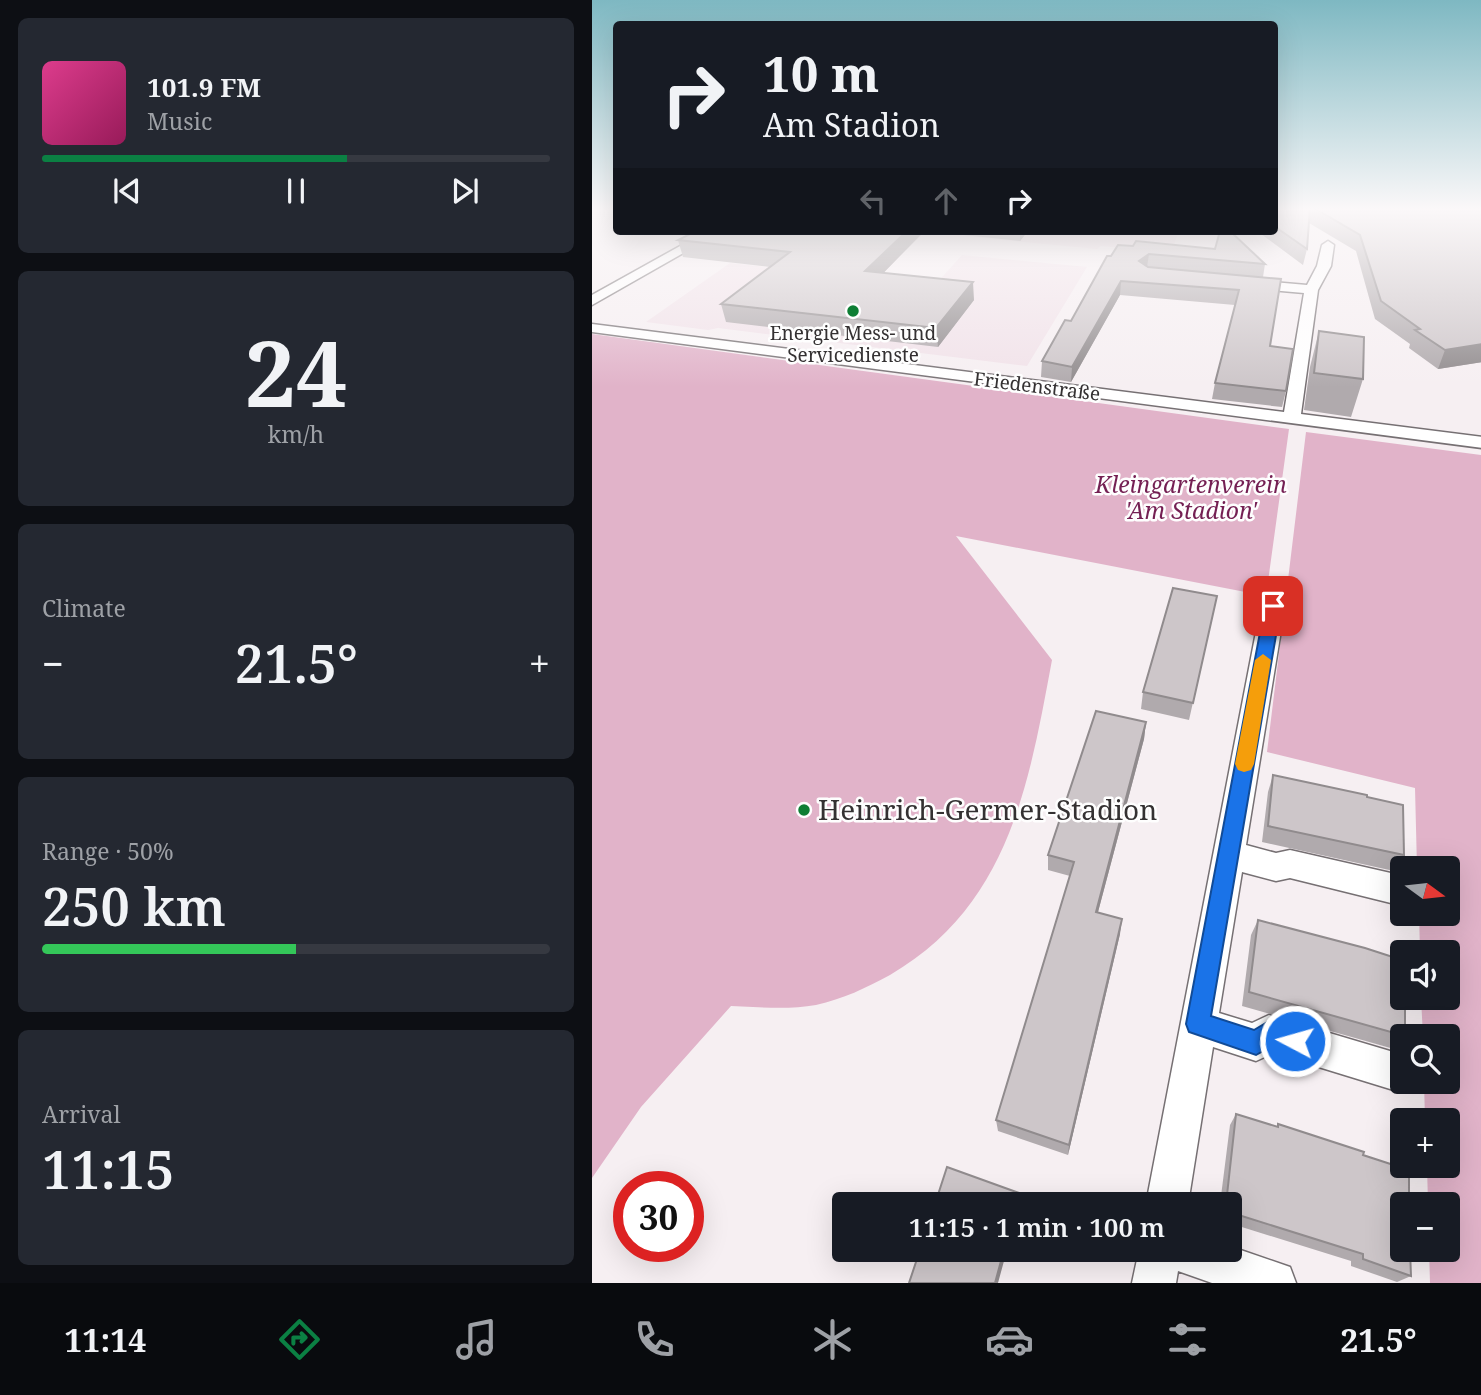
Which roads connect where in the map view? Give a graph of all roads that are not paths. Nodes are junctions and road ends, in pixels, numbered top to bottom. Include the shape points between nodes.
1 (651, 268) edge
2 (1323, 268) edge
3 (1229, 282) edge
4 (1311, 290) junction
5 (592, 301) edge
6 (592, 328) edge
7 (1292, 418) junction
8 (1482, 443) edge
9 (1270, 606) dead end
10 (1228, 855) junction
11 (1390, 888) edge
12 (1198, 1024) junction
13 (1390, 1070) edge
14 (1169, 1192) edge
15 (1158, 1262) edge
16 (1214, 1262) edge
17 (1154, 1283) edge
18 (1274, 1283) edge

1 - 5 street
2 - 4 street
3 - 4 street
4 - 7 street
6 - 7 street, Friedenstraße
7 - 8 street, Friedenstraße
9 - 10 street
10 - 11 street
10 - 12 street
12 - 13 street via 1256,1043 1269,1033
12 - 14 street
15 - 17 street
16 - 18 street

